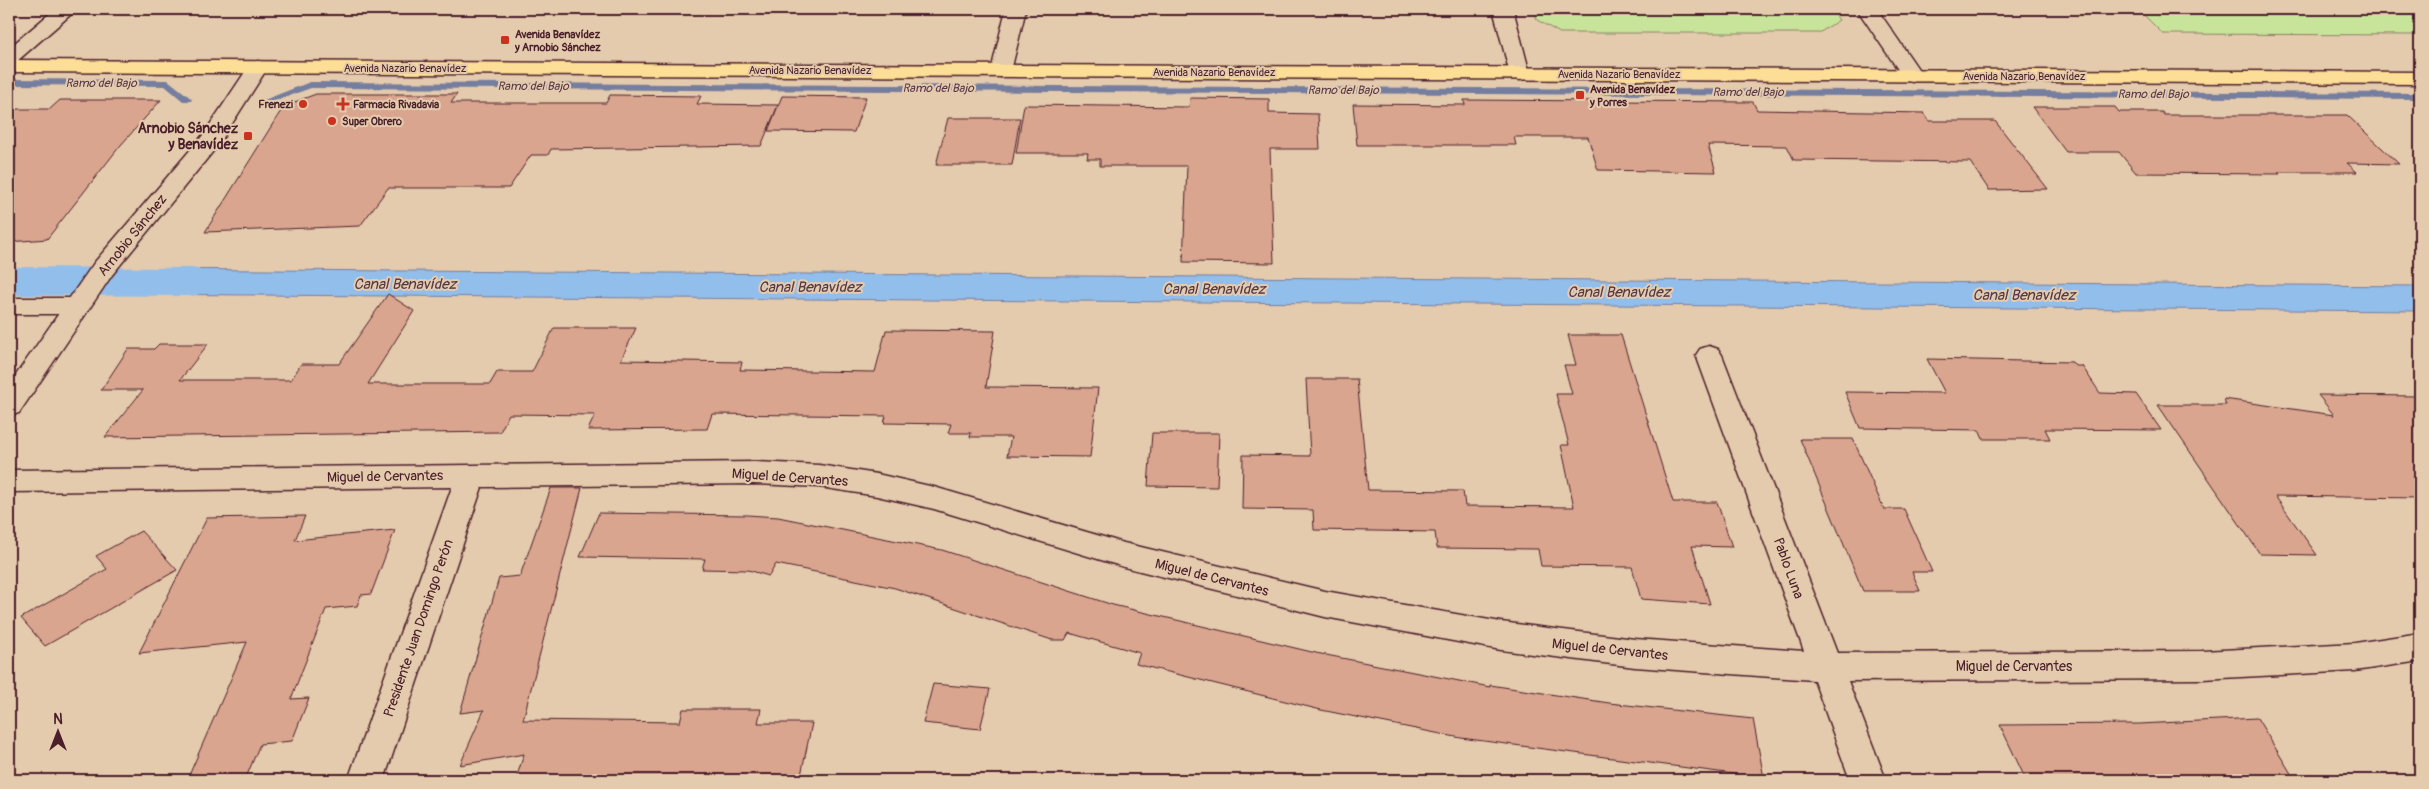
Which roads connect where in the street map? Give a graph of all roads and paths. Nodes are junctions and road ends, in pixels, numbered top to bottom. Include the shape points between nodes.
1 (67, 9) edge
2 (1016, 9) edge
3 (1503, 9) edge
4 (1867, 9) edge
5 (9, 58) edge
6 (9, 66) edge
7 (258, 67) junction
8 (1001, 71) junction
9 (1520, 74) junction
10 (1912, 76) junction
11 (2420, 78) edge
12 (81, 300) junction
13 (9, 306) edge
14 (1710, 355) dead end
15 (9, 406) edge
16 (471, 475) junction
17 (9, 482) edge
18 (2420, 647) edge
19 (1826, 667) junction
20 (366, 780) edge
21 (1868, 780) edge

1 - 5 street
2 - 8 street
3 - 9 street
4 - 10 street
6 - 7 main road, Avenida Nazario Benavídez
7 - 8 main road, Avenida Nazario Benavídez
7 - 12 street, Arnobio Sánchez via 211,139
8 - 9 main road, Avenida Nazario Benavídez
9 - 10 main road, Avenida Nazario Benavídez
10 - 11 main road, Avenida Nazario Benavídez
12 - 13 street
12 - 15 street, Arnobio Sánchez
14 - 19 street, Pablo Luna
16 - 17 street, Miguel de Cervantes
16 - 19 street, Miguel de Cervantes via 755,473 819,476 934,498 1124,555 1324,604 1501,636 1635,654
16 - 20 street, Presidente Juan Domingo Perón
18 - 19 street, Miguel de Cervantes via 2356,657 2202,665
19 - 21 street, Pablo Luna

